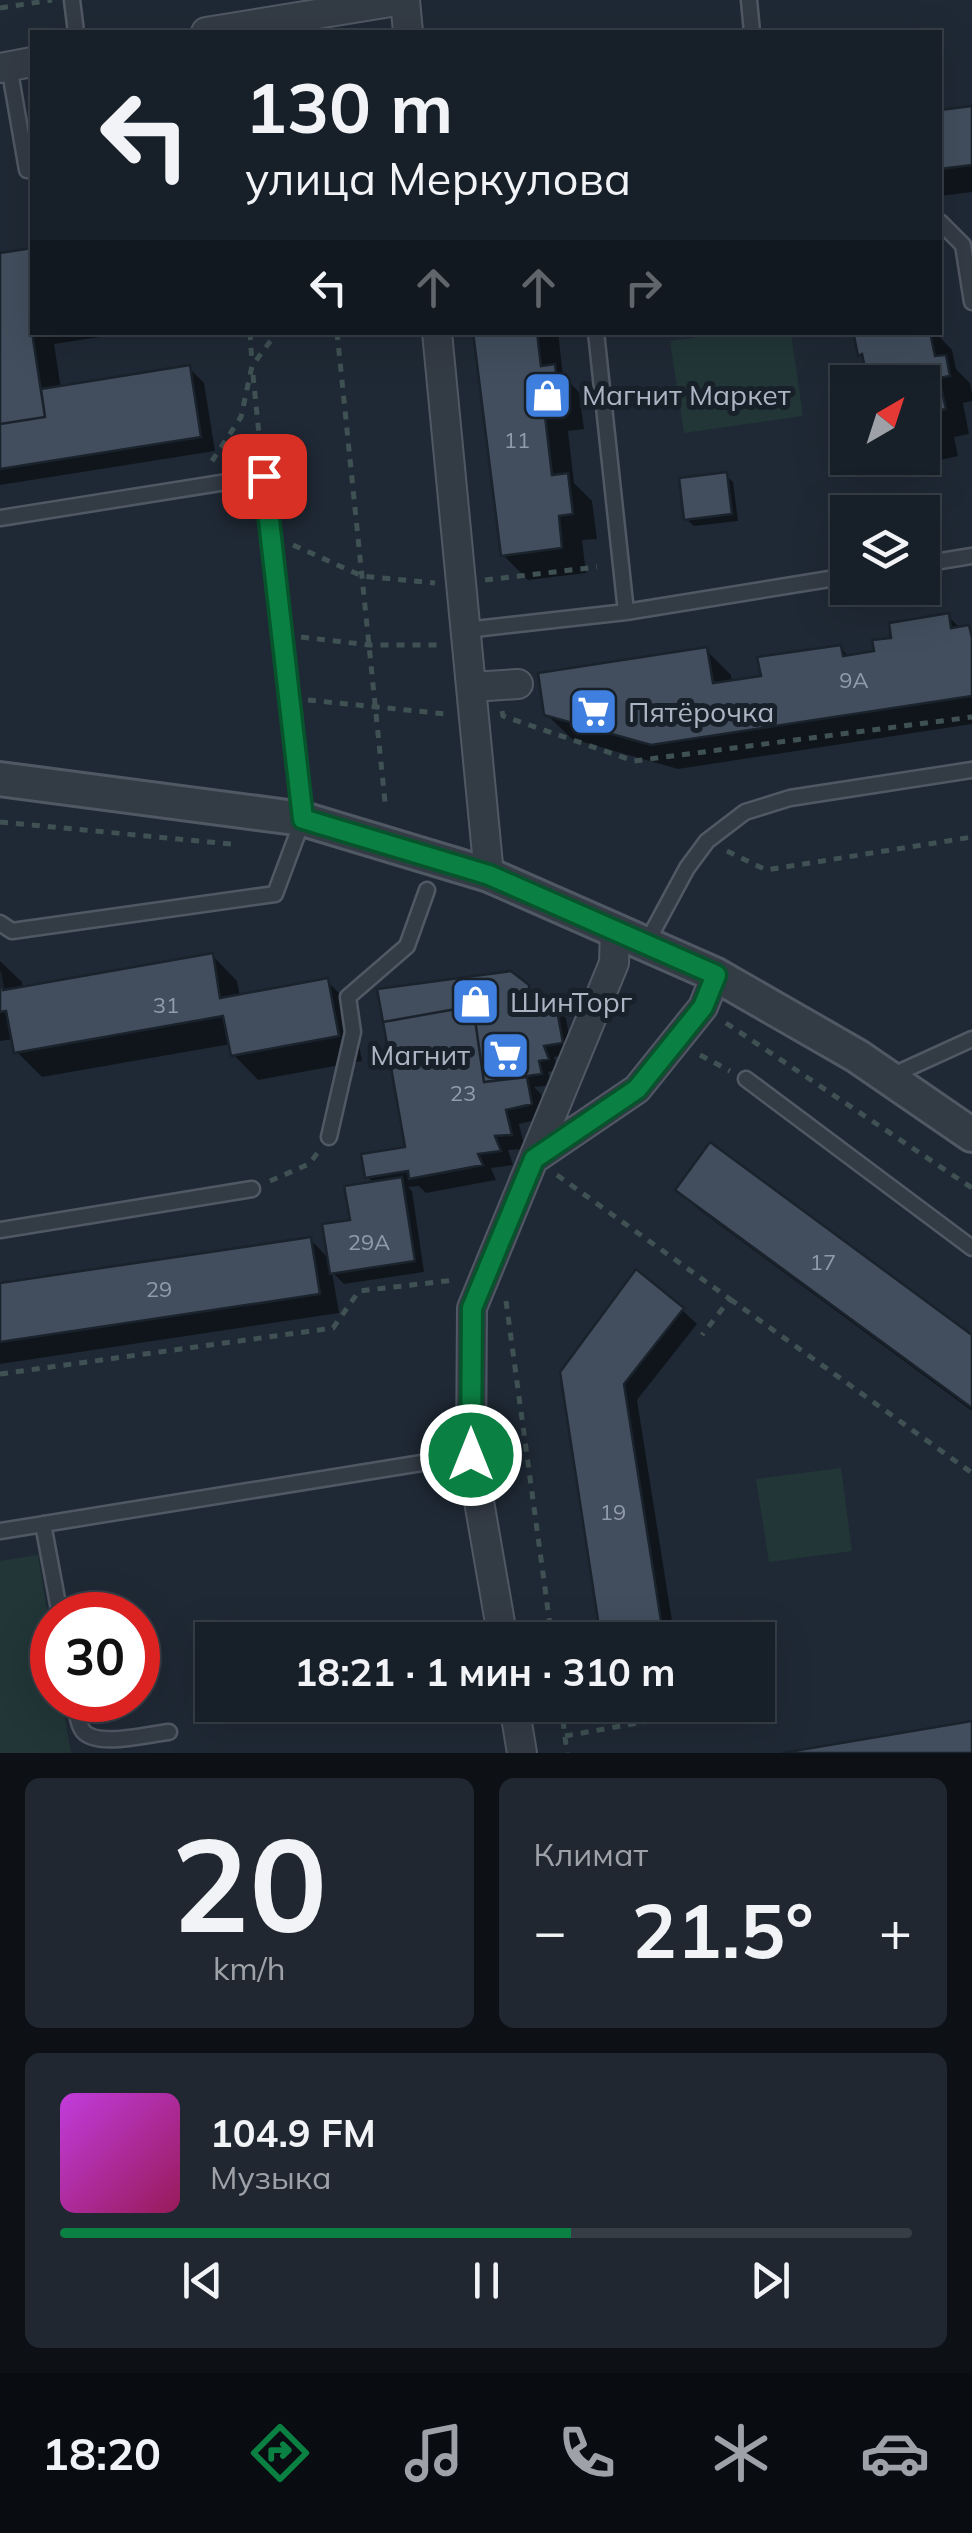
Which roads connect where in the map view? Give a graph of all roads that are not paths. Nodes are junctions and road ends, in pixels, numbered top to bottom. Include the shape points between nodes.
1 (72, 0) edge
2 (404, 0) edge
3 (749, 0) edge
4 (76, 30) edge
5 (218, 30) edge
6 (408, 30) edge
7 (752, 30) edge
8 (14, 65) edge
9 (20, 126) junction
10 (0, 128) edge
11 (27, 170) dead end
12 (942, 224) edge
13 (972, 302) edge
14 (437, 335) edge
15 (596, 335) edge
16 (0, 518) edge
17 (972, 556) edge
18 (940, 561) edge
19 (830, 579) edge
20 (626, 612) junction
21 (466, 638) junction
22 (972, 770) edge
23 (0, 779) edge
24 (303, 819) junction
25 (489, 875) junction
26 (426, 890) dead end
27 (0, 922) edge
28 (615, 929) junction
29 (646, 944) junction
30 (716, 975) junction
31 (972, 1039) edge
32 (889, 1077) junction
33 (746, 1079) road end
34 (972, 1135) edge
35 (329, 1137) road end
36 (534, 1159) junction
37 (252, 1189) road end
38 (0, 1230) edge
39 (972, 1248) edge
40 (471, 1455) junction
41 (42, 1524) junction
42 (0, 1531) edge
43 (55, 1592) edge
44 (500, 1622) edge
45 (79, 1722) edge
46 (517, 1722) edge
47 (168, 1732) dead end
48 (522, 1753) edge

1 - 4 lane
2 - 5 street
2 - 6 street
3 - 7 lane
8 - 9 lane
9 - 10 lane
9 - 11 lane
12 - 13 lane via 964,245
14 - 21 street
15 - 20 lane
16 - 24 lane via 264,476
17 - 18 lane
19 - 20 lane
20 - 21 lane
21 - 25 street via 496,685 474,717
22 - 29 lane via 790,798 746,812 707,841
23 - 24 street
24 - 25 street
24 - 27 lane via 275,894 12,932
25 - 28 street
26 - 35 lane via 406,946 348,997 353,1032
28 - 29 street
28 - 36 street via 614,963
29 - 30 street
30 - 32 street
30 - 36 street via 703,1007 637,1089
31 - 32 lane
32 - 34 street
33 - 39 lane
36 - 40 street via 472,1308
37 - 38 lane
40 - 41 lane
40 - 44 street
41 - 42 lane
41 - 43 lane
45 - 47 lane via 90,1737 103,1740
46 - 48 street

